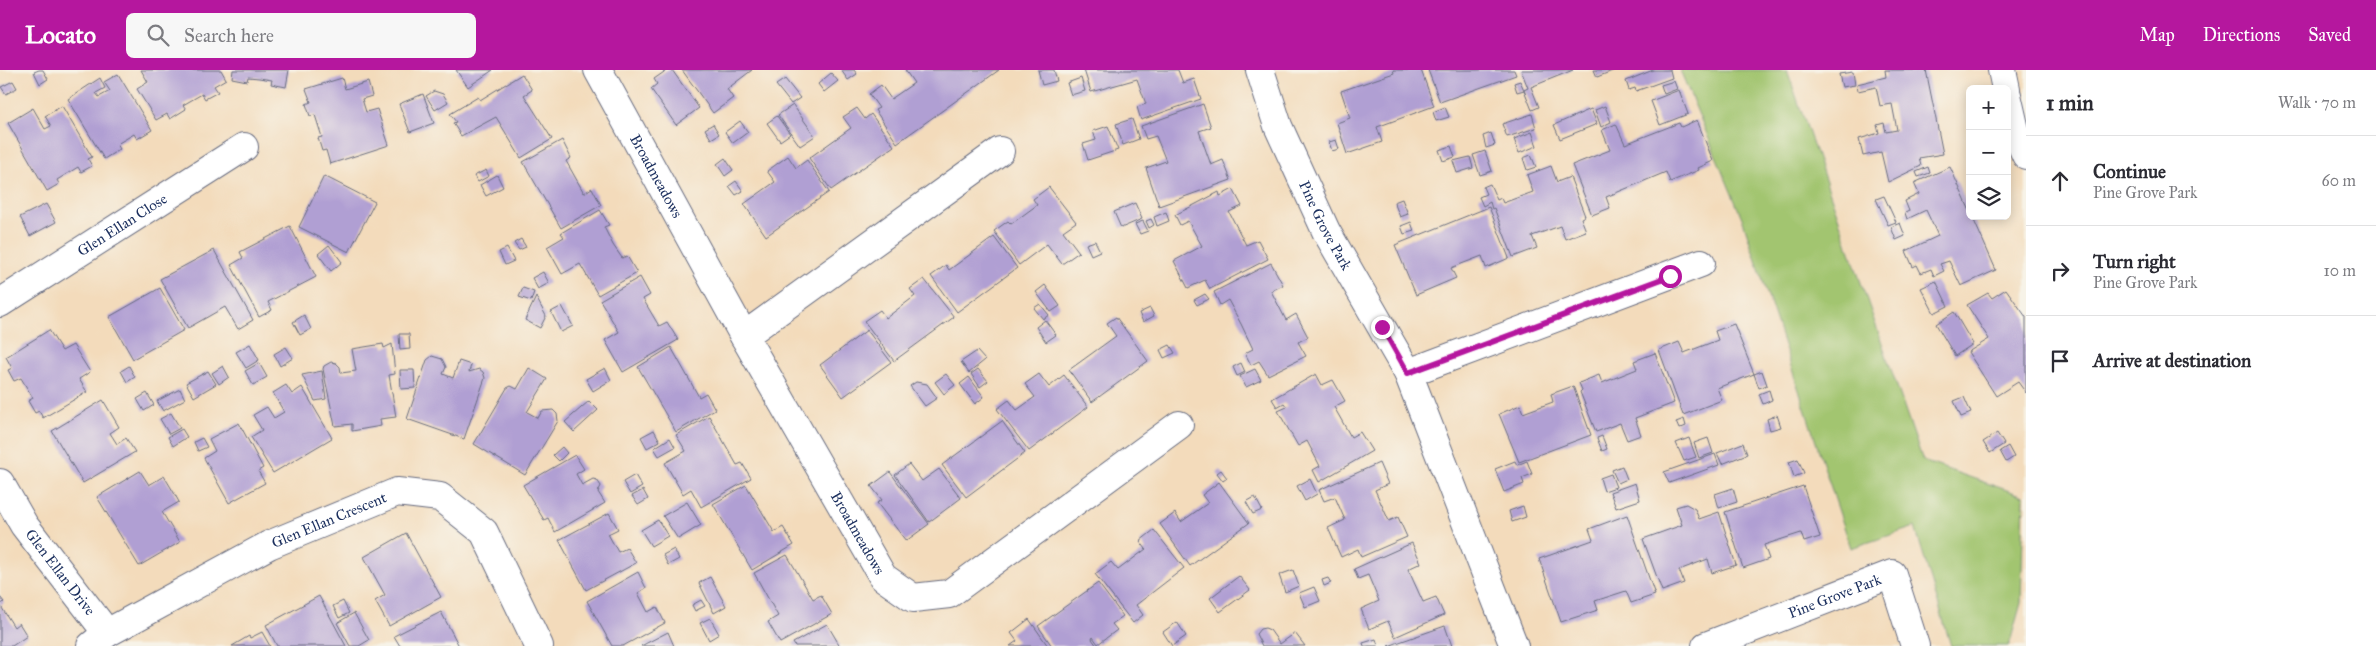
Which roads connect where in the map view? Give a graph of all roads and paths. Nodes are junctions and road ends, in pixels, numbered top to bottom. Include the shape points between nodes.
1 (598, 70) edge
2 (1260, 70) edge
3 (2002, 70) edge
4 (2005, 85) edge
5 (2011, 112) edge
6 (244, 147) dead end
7 (1000, 151) dead end
8 (2026, 155) edge
9 (1701, 263) dead end
10 (0, 303) edge
11 (744, 336) junction
12 (1408, 373) junction
13 (1179, 425) dead end
14 (0, 483) edge
15 (99, 640) edge
16 (539, 646) edge
17 (1514, 646) edge
18 (1706, 646) edge
19 (1915, 646) edge

1 - 11 street, Broadmeadows
2 - 12 street, Pine Grove Park via 1278,126 1326,231
3 - 4 street
5 - 8 street
6 - 10 street, Glen Ellan Close
7 - 11 street
9 - 12 street
11 - 13 street, Broadmeadows via 883,577 913,598 949,594
12 - 17 street, Pine Grove Park
14 - 15 street, Glen Ellan Drive
15 - 16 street, Glen Ellan Crescent via 269,545 397,492 440,497 484,532
18 - 19 street, Pine Grove Park via 1892,574

